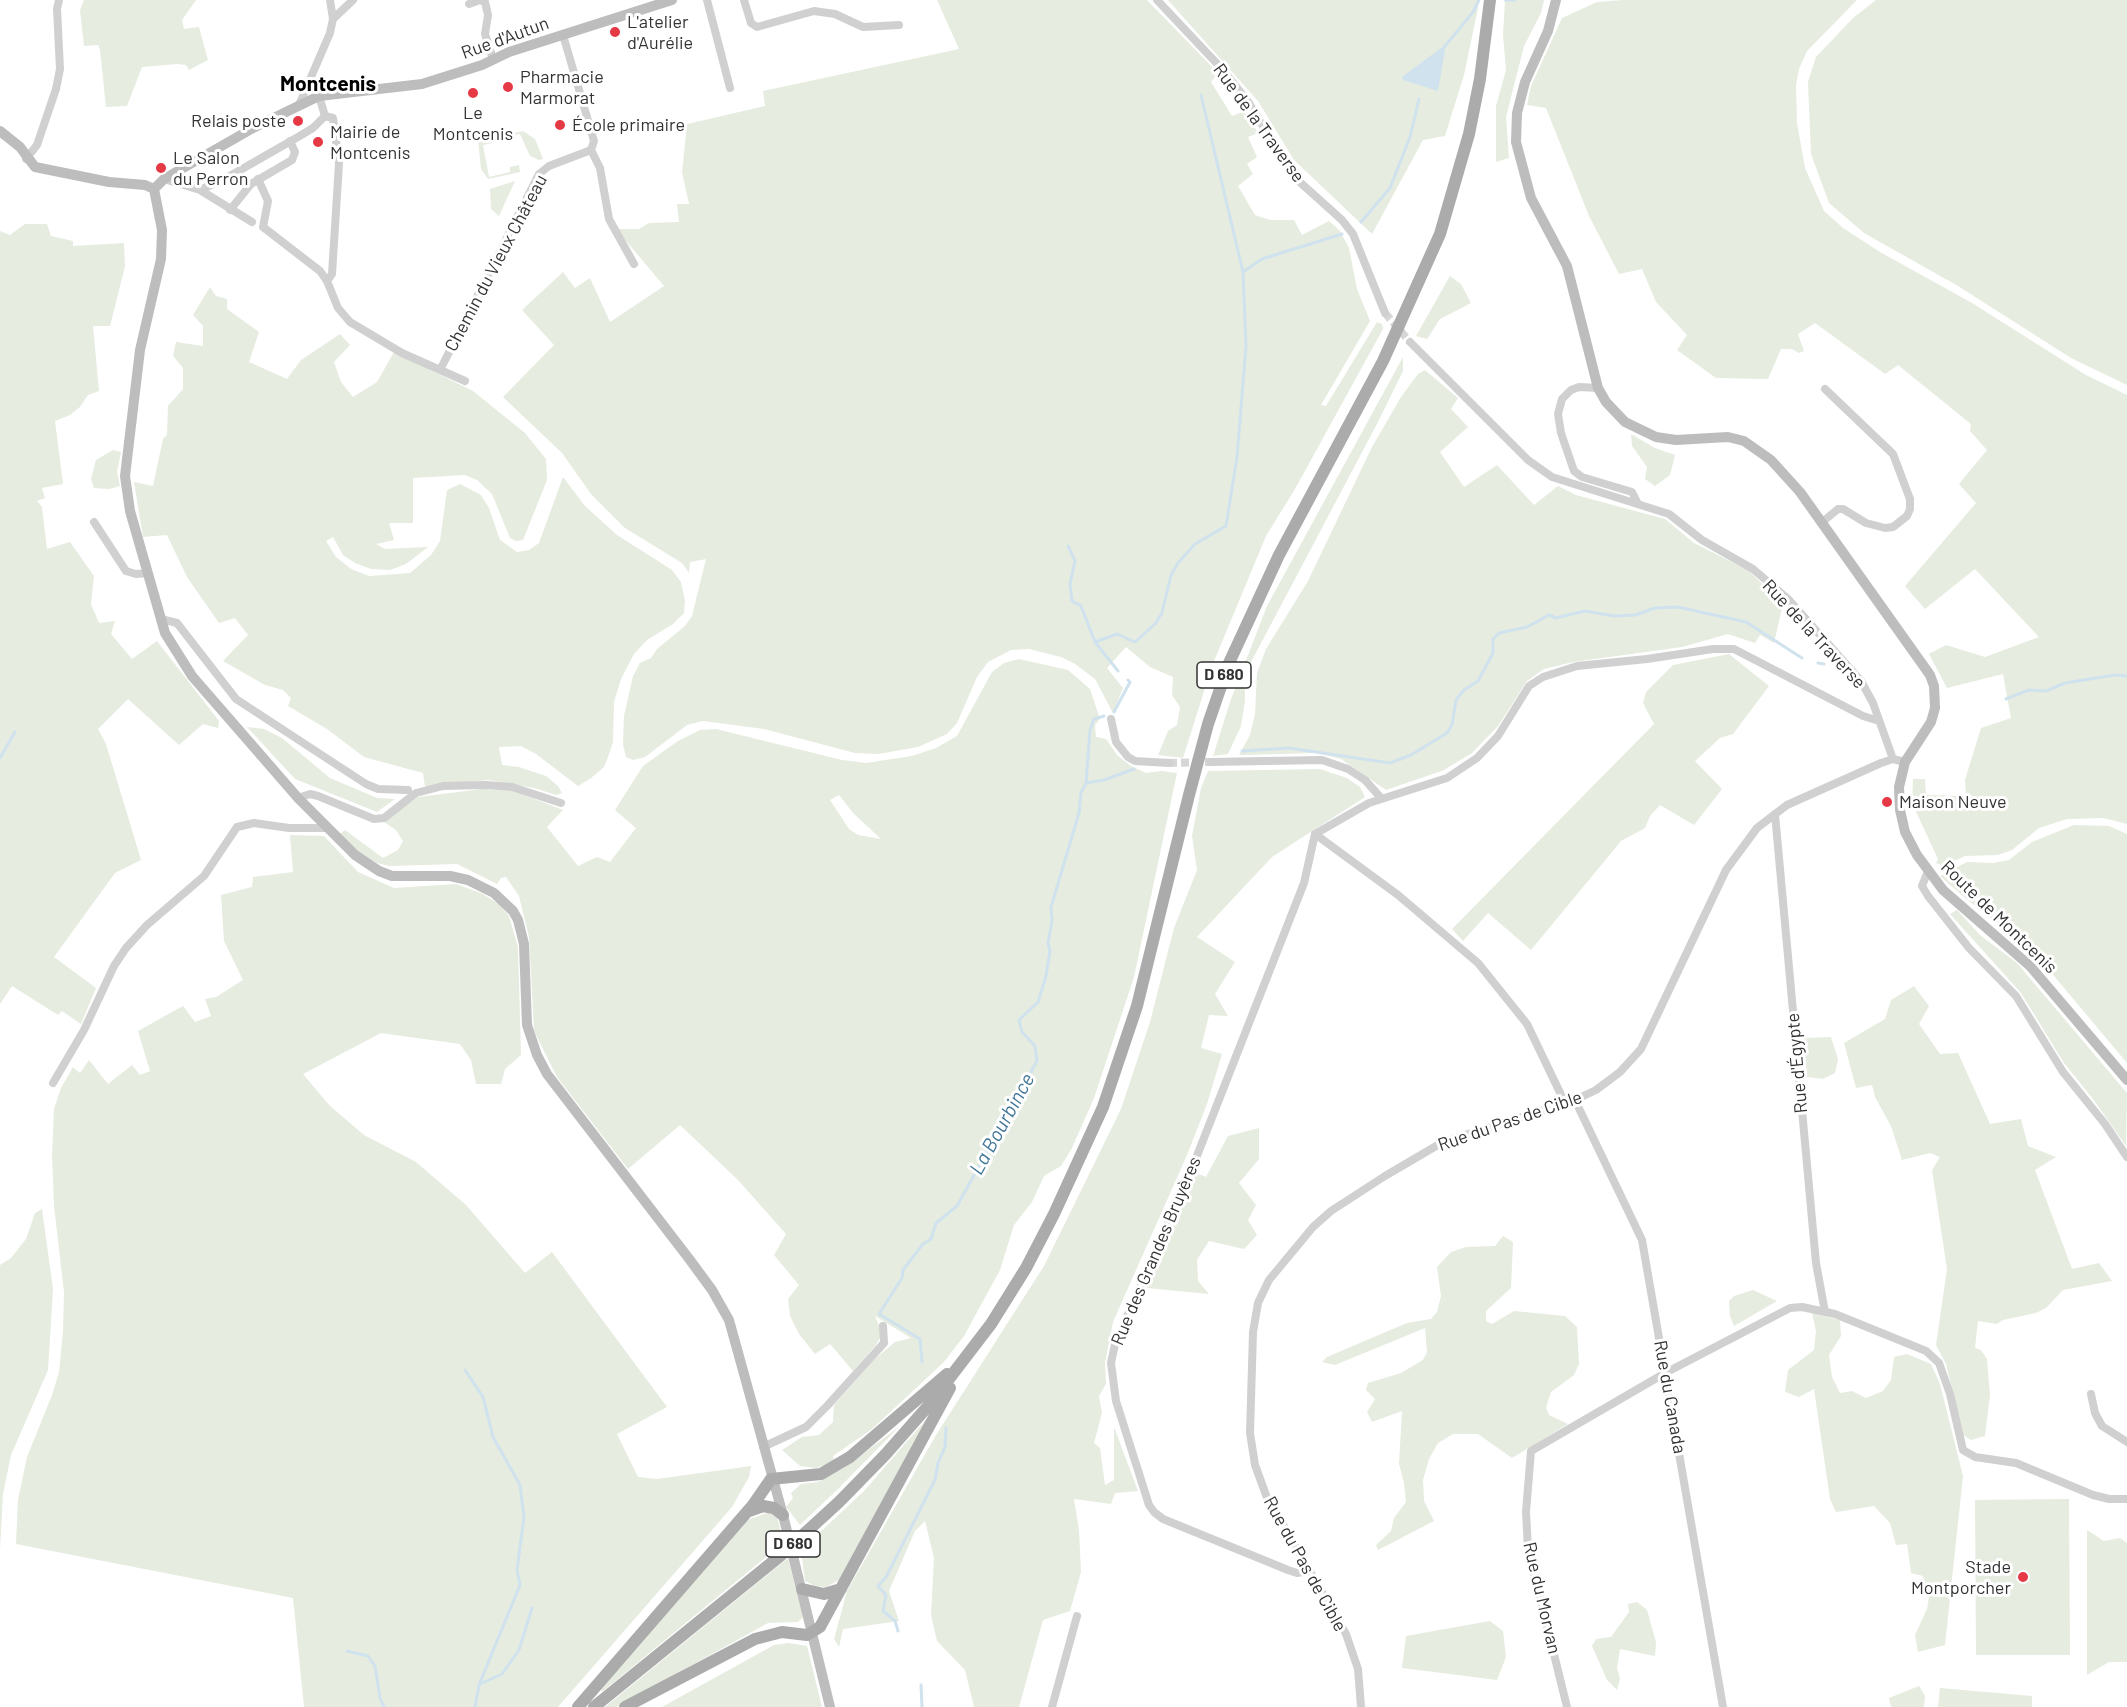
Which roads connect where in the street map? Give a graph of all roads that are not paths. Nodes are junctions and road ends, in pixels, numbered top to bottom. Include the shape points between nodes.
1 (59, 0) edge
2 (330, 0) edge
3 (353, 0) edge
4 (672, 0) edge
5 (707, 0) edge
6 (744, 0) edge
7 (1157, 0) edge
8 (1490, 0) edge
9 (1556, 0) edge
10 (469, 4) dead end
11 (333, 19) junction
12 (899, 25) dead end
13 (562, 35) junction
14 (493, 59) junction
15 (730, 88) dead end
16 (320, 96) junction
17 (299, 105) junction
18 (325, 116) junction
19 (0, 131) edge
20 (290, 141) junction
21 (591, 150) junction
22 (26, 159) junction
23 (164, 179) junction
24 (258, 179) junction
25 (154, 189) junction
26 (200, 190) junction
27 (230, 210) junction
28 (252, 222) dead end
29 (634, 264) dead end
30 (327, 281) junction
31 (1385, 313) tunnel mouth
32 (1410, 342) tunnel mouth
33 (440, 370) junction
34 (465, 381) dead end
35 (1598, 388) junction
36 (1825, 388) dead end
37 (1638, 504) junction
38 (94, 522) dead end
39 (1821, 523) junction
40 (147, 573) junction
41 (161, 619) junction
42 (1111, 719) dead end
43 (1879, 721) junction
44 (1893, 759) junction
45 (1907, 760) junction
46 (1210, 762) tunnel mouth
47 (1169, 763) tunnel mouth
48 (408, 790) dead end
49 (298, 798) junction
50 (1381, 798) junction
51 (561, 803) dead end
52 (1775, 814) junction
53 (326, 828) junction
54 (1315, 834) junction
55 (1928, 871) junction
56 (2127, 1080) edge
57 (53, 1083) dead end
58 (1575, 1100) junction
59 (1565, 1103) junction
60 (2127, 1157) edge
61 (1826, 1312) junction
62 (883, 1326) dead end
63 (969, 1355) junction
64 (1666, 1372) junction
65 (2091, 1394) dead end
66 (2127, 1442) edge
67 (763, 1447) junction
68 (771, 1479) junction
69 (2127, 1499) edge
70 (747, 1511) junction
71 (783, 1515) junction
72 (1309, 1571) junction
73 (800, 1583) junction
74 (841, 1589) junction
75 (1077, 1616) dead end
76 (811, 1634) junction
77 (578, 1707) edge
78 (594, 1707) edge
79 (625, 1707) edge
80 (830, 1707) edge
81 (1052, 1707) edge
82 (1361, 1707) edge
83 (1567, 1707) edge
84 (1724, 1707) edge

1 - 22 street via 60,69 56,89 37,145
2 - 11 street
3 - 11 street
4 - 13 main road, Rue d'Autun
5 - 15 street
6 - 12 street via 751,23 757,27 814,11 836,14 863,27
7 - 31 street, Rue de la Traverse via 1249,103 1293,176 1353,234
8 - 63 main road, D 680 via 1469,134 1440,234 1383,361 1279,555 1229,663 1192,785 1137,1006 1103,1107 1082,1158 1026,1268
9 - 35 main road via 1548,31 1525,82 1517,113 1516,142 1532,198 1567,266
10 - 14 street via 485,2 485,34
11 - 17 street
13 - 14 main road, Rue d'Autun
13 - 21 street via 594,141
14 - 16 main road, Rue d'Autun via 422,84
16 - 17 main road, Rue d'Autun
16 - 18 street
17 - 23 main road, Rue d'Autun
18 - 20 street
18 - 30 street via 333,118 337,134 339,177 332,274
19 - 22 main road via 20,147
20 - 24 street via 295,152 292,160
20 - 26 street
21 - 29 street via 600,168 609,219
21 - 33 street, Chemin du Vieux Château via 549,166 539,174
22 - 25 main road via 35,167
23 - 25 main road, Rue d'Autun
23 - 26 street
24 - 27 street
24 - 30 street via 268,201 262,227 311,263
25 - 40 main road via 161,221 161,259 140,350 125,476
26 - 27 street
27 - 28 street
30 - 33 street via 338,308 350,322
32 - 37 street, Rue de la Traverse via 1528,460 1552,477
33 - 34 street
35 - 37 street via 1572,390 1562,399 1558,414 1561,433 1574,471 1632,492
35 - 39 main road via 1625,422 1656,436 1676,440 1728,437 1744,441 1787,476
36 - 39 street via 1893,454 1910,508 1907,516 1893,527 1866,523 1843,509
37 - 43 street, Rue de la Traverse via 1670,514 1702,540 1753,569 1788,599 1861,681
38 - 40 street via 126,571
39 - 45 main road via 1934,686 1931,722
40 - 41 main road
41 - 48 street via 177,623 236,699 366,784 378,789
41 - 49 main road via 171,646 192,676
42 - 47 street via 1116,742 1128,757
43 - 44 street, Rue de la Traverse
43 - 50 street via 1734,649 1577,666 1529,686 1498,736 1477,758 1447,778
44 - 45 street
44 - 52 street, Rue du Pas de Cible via 1787,805
45 - 55 main road, Route de Montcenis via 1900,780 1899,810 1905,832
46 - 50 street via 1322,760 1348,769
49 - 51 street via 318,796 374,819 384,818 416,793 443,786 512,787
49 - 53 main road
50 - 54 street
52 - 58 street, Rue du Pas de Cible via 1757,828 1726,870 1641,1048 1620,1072
52 - 61 street, Rue d'Égypte via 1816,1263
53 - 57 street via 254,823 237,827 204,876 126,948
53 - 67 main road via 378,871 409,878 450,876 468,880 507,903 521,931 527,1025 537,1055 561,1094 721,1305 734,1334
54 - 59 street via 1398,895 1478,963 1527,1024
54 - 72 street, Rue des Grandes Bruyères via 1304,883 1191,1172 1115,1344 1111,1363 1116,1401 1154,1512 1288,1570
55 - 56 main road, Route de Montcenis via 1969,916 2030,966
55 - 60 street via 1922,885 1928,896 1969,948 2016,996 2063,1072 2106,1124
58 - 59 street, Rue du Pas de Cible
58 - 64 street, Rue du Canada via 1642,1240
59 - 72 street, Rue du Pas de Cible via 1443,1142 1385,1176 1331,1211 1299,1242 1269,1280 1258,1303 1253,1332 1250,1433 1255,1465 1266,1495
61 - 64 street via 1802,1306 1790,1308
61 - 69 street via 1902,1340 1939,1363 1963,1450 1975,1457 2016,1463 2093,1495
62 - 67 street via 884,1343 827,1406 799,1431
63 - 68 main road via 850,1457 821,1474
63 - 74 main road
63 - 78 main road, D 680 via 840,1502 780,1556
64 - 83 street, Rue du Morvan via 1531,1451 1526,1512 1528,1549
64 - 84 street, Rue du Canada
65 - 66 street via 2102,1426
67 - 68 main road
68 - 70 main road
68 - 71 main road
70 - 71 main road via 763,1506
70 - 77 main road
71 - 73 main road
72 - 82 street, Rue du Pas de Cible via 1353,1651
73 - 74 main road via 824,1594
73 - 76 main road
74 - 76 main road via 824,1622
75 - 81 street
76 - 79 main road via 782,1632 755,1639
76 - 80 main road

